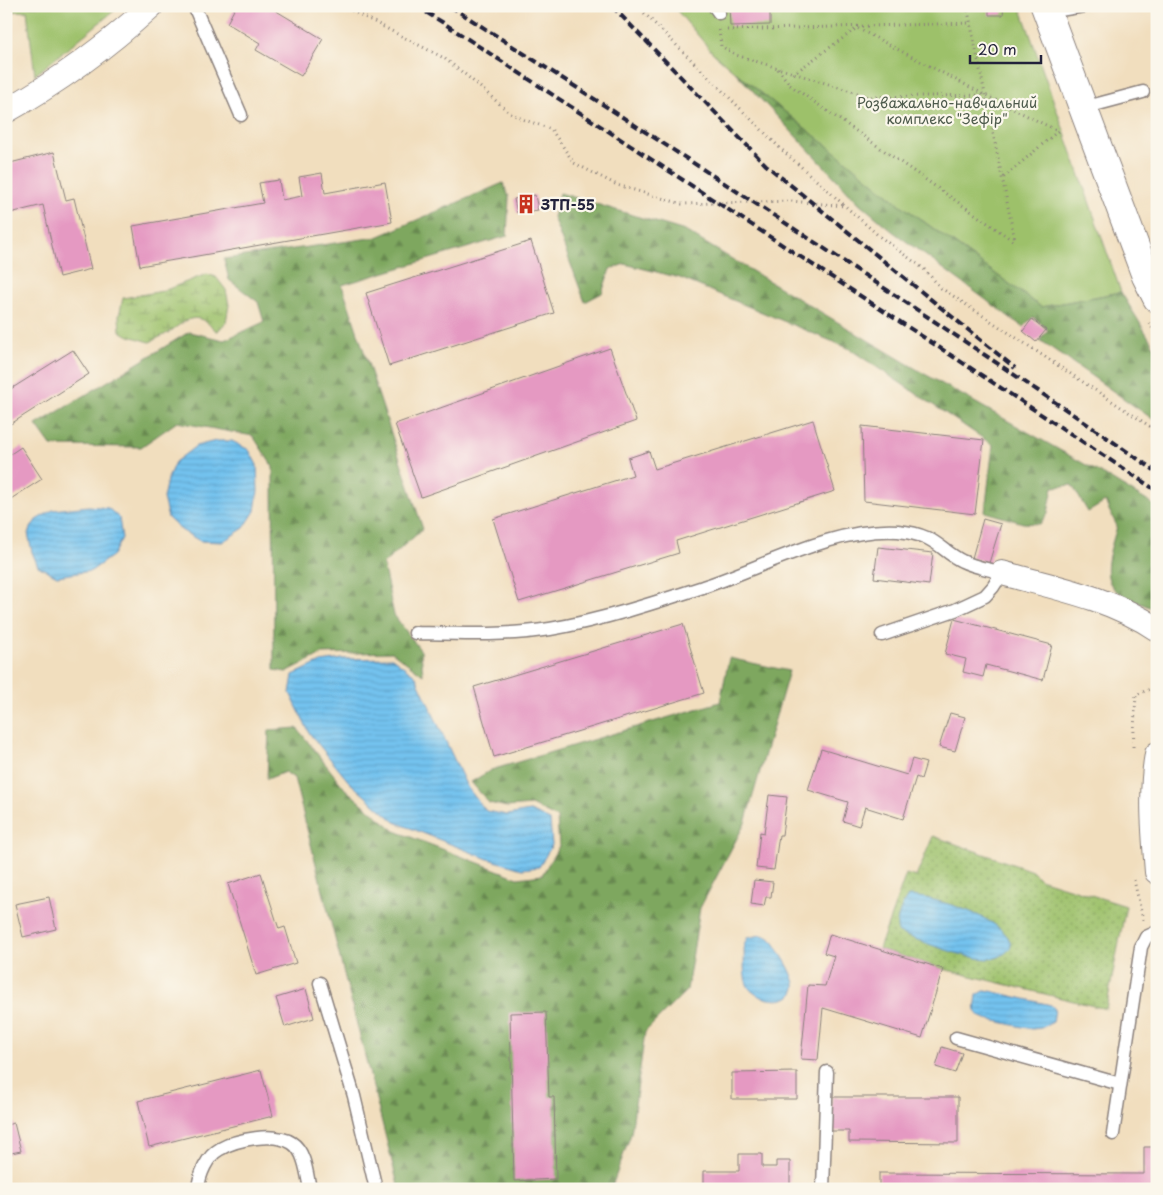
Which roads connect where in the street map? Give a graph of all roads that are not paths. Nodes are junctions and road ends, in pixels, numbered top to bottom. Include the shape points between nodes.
1 (151, 6) edge
2 (194, 6) edge
3 (1084, 6) edge
4 (1058, 8) edge
5 (1143, 92) dead end
6 (1083, 108) junction
7 (6, 111) edge
8 (241, 115) dead end
9 (1153, 310) edge
10 (1002, 573) junction
11 (1157, 629) edge
12 (415, 633) dead end
13 (882, 635) dead end
14 (1157, 754) edge
15 (1157, 872) edge
16 (1157, 932) edge
17 (320, 983) dead end
18 (956, 1038) dead end
19 (827, 1072) dead end
20 (1120, 1084) junction
21 (1113, 1134) dead end
22 (198, 1189) edge
23 (310, 1189) edge
24 (376, 1189) edge
25 (824, 1189) edge

1 - 7 street via 73,69
2 - 8 lane
3 - 4 lane
4 - 6 street
5 - 6 lane
6 - 9 street via 1146,276
10 - 11 street via 1077,593 1131,613
10 - 12 lane via 963,562 929,538 898,531 864,532 816,545 706,586 583,622 508,634
10 - 13 lane via 985,596
14 - 15 street via 1153,799
16 - 20 lane via 1146,937 1141,947
17 - 24 lane via 354,1096
18 - 20 lane
19 - 25 lane
20 - 21 lane
22 - 23 lane via 206,1163 219,1149 250,1139 274,1137 293,1143 303,1158

